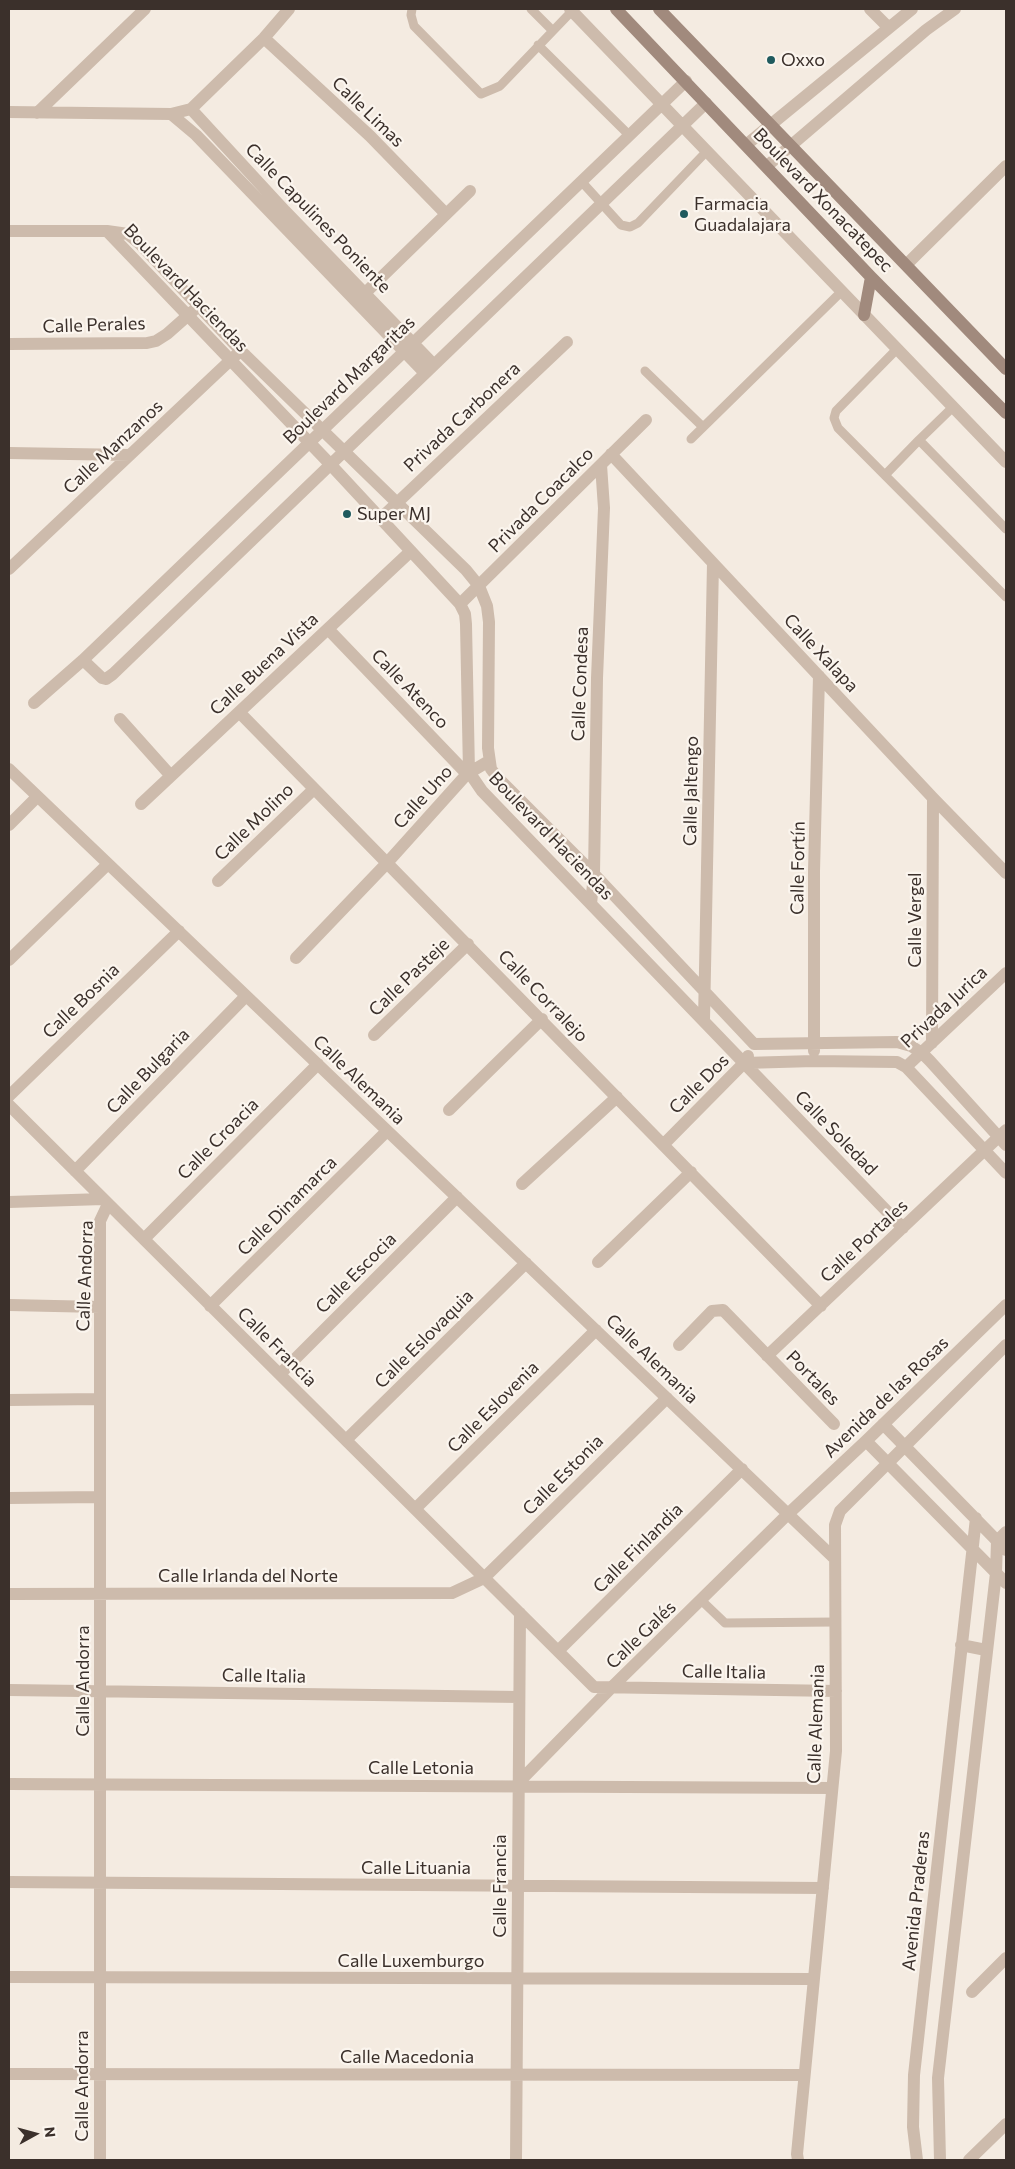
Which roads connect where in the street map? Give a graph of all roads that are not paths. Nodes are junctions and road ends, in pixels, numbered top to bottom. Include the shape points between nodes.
1 (145, 9) edge
2 (289, 9) edge
3 (412, 9) edge
4 (531, 9) edge
5 (616, 9) edge
6 (659, 9) edge
7 (870, 9) edge
8 (912, 9) edge
9 (955, 9) edge
10 (571, 10) edge
11 (889, 28) junction
12 (552, 30) junction
13 (264, 38) junction
14 (538, 45) junction
15 (686, 81) junction
16 (661, 104) junction
17 (706, 104) junction
18 (191, 109) junction
19 (9, 112) edge
20 (37, 112) junction
21 (171, 114) junction
22 (770, 123) junction
23 (683, 128) junction
24 (629, 136) junction
25 (746, 145) junction
26 (792, 145) junction
27 (706, 152) junction
28 (767, 166) junction
29 (1006, 166) edge
30 (581, 182) junction
31 (470, 191) dead end
32 (602, 205) junction
33 (446, 214) junction
34 (9, 231) edge
35 (107, 231) junction
36 (907, 264) junction
37 (871, 277) junction
38 (841, 292) junction
39 (360, 298) junction
40 (198, 306) junction
41 (864, 315) junction
42 (188, 316) junction
43 (567, 342) dead end
44 (9, 344) edge
45 (408, 348) junction
46 (897, 349) junction
47 (240, 350) junction
48 (230, 360) junction
49 (1006, 368) edge
50 (430, 369) junction
51 (645, 371) dead end
52 (953, 407) junction
53 (1006, 413) edge
54 (646, 420) dead end
55 (703, 427) junction
56 (323, 430) junction
57 (691, 439) dead end
58 (919, 440) junction
59 (310, 442) junction
60 (344, 451) junction
61 (9, 454) edge
62 (611, 454) junction
63 (130, 455) junction
64 (1006, 462) edge
65 (330, 464) junction
66 (601, 465) junction
67 (885, 474) junction
68 (397, 503) junction
69 (381, 518) junction
70 (1006, 529) edge
71 (411, 551) junction
72 (713, 563) junction
73 (9, 569) edge
74 (479, 586) junction
75 (1006, 597) edge
76 (460, 604) junction
77 (328, 629) junction
78 (83, 660) junction
79 (819, 676) junction
80 (34, 703) dead end
81 (239, 712) junction
82 (120, 719) dead end
83 (489, 761) junction
84 (9, 769) edge
85 (468, 773) junction
86 (171, 776) junction
87 (314, 789) junction
88 (38, 797) junction
89 (933, 798) junction
90 (141, 804) dead end
91 (9, 825) edge
92 (388, 863) junction
93 (108, 864) junction
94 (1006, 873) edge
95 (594, 874) junction
96 (218, 881) dead end
97 (591, 904) junction
98 (178, 931) junction
99 (468, 944) junction
100 (296, 958) dead end
101 (9, 960) edge
102 (1006, 973) edge
103 (704, 990) junction
104 (246, 996) junction
105 (542, 1019) junction
106 (704, 1020) junction
107 (374, 1035) dead end
108 (814, 1043) junction
109 (932, 1043) junction
110 (754, 1044) junction
111 (922, 1053) junction
112 (814, 1061) junction
113 (744, 1063) junction
114 (318, 1064) junction
115 (906, 1067) junction
116 (9, 1096) edge
117 (617, 1098) junction
118 (9, 1105) edge
119 (449, 1110) dead end
120 (387, 1131) junction
121 (1004, 1137) edge
122 (663, 1145) junction
123 (985, 1150) junction
124 (75, 1171) junction
125 (691, 1172) junction
126 (1006, 1174) edge
127 (522, 1184) dead end
128 (456, 1197) junction
129 (9, 1202) edge
130 (106, 1202) junction
131 (903, 1228) junction
132 (144, 1239) junction
133 (598, 1262) dead end
134 (526, 1263) junction
135 (1006, 1304) edge
136 (9, 1305) edge
137 (210, 1306) junction
138 (821, 1306) junction
139 (100, 1307) junction
140 (596, 1330) junction
141 (1006, 1344) edge
142 (679, 1345) dead end
143 (767, 1356) junction
144 (280, 1374) junction
145 (667, 1398) junction
146 (100, 1399) junction
147 (9, 1400) edge
148 (834, 1424) dead end
149 (883, 1424) junction
150 (346, 1440) junction
151 (866, 1441) junction
152 (905, 1446) junction
153 (888, 1463) junction
154 (742, 1470) junction
155 (100, 1497) junction
156 (9, 1498) edge
157 (415, 1509) junction
158 (788, 1514) junction
159 (976, 1518) junction
160 (1003, 1541) edge
161 (973, 1550) junction
162 (834, 1558) junction
163 (996, 1573) junction
164 (484, 1578) junction
165 (1006, 1583) edge
166 (9, 1594) edge
167 (100, 1594) junction
168 (702, 1601) junction
169 (520, 1613) junction
170 (835, 1622) junction
171 (960, 1645) junction
172 (986, 1650) junction
173 (558, 1651) junction
174 (612, 1687) junction
175 (9, 1690) edge
176 (100, 1691) junction
177 (836, 1691) junction
178 (519, 1697) junction
179 (9, 1784) edge
180 (100, 1784) junction
181 (519, 1784) junction
182 (832, 1788) junction
183 (9, 1882) edge
184 (100, 1882) junction
185 (518, 1886) junction
186 (823, 1888) junction
187 (1006, 1958) edge
188 (9, 1978) edge
189 (100, 1978) junction
190 (517, 1978) junction
191 (814, 1979) junction
192 (972, 1992) dead end
193 (9, 2074) edge
194 (100, 2074) junction
195 (517, 2075) junction
196 (804, 2075) junction
197 (1006, 2124) edge
198 (100, 2160) edge
199 (516, 2160) edge
200 (798, 2160) edge
201 (917, 2160) edge
202 (940, 2160) edge
203 (968, 2160) edge

1 - 20 street
2 - 13 street
3 - 14 lane via 414,26 481,94 500,86
4 - 12 lane
5 - 15 main road, Boulevard Xonacatepec
6 - 22 main road, Boulevard Xonacatepec
7 - 11 street
8 - 11 street
9 - 26 street
10 - 12 lane
10 - 16 street
11 - 22 street
12 - 14 lane
13 - 18 street
13 - 33 street, Calle Limas via 370,136
14 - 24 lane
15 - 16 street, Boulevard Margaritas
15 - 17 main road, Boulevard Xonacatepec
16 - 23 street
16 - 24 street, Boulevard Margaritas
17 - 23 street
17 - 25 main road, Boulevard Xonacatepec
18 - 21 street
18 - 39 street, Calle Capulines Poniente
19 - 20 street
20 - 21 street
21 - 39 street, Calle Capulines Poniente
22 - 25 street
22 - 26 main road, Boulevard Xonacatepec
23 - 27 street
23 - 32 street
24 - 30 street, Boulevard Margaritas
25 - 28 main road, Boulevard Xonacatepec
26 - 28 street
26 - 36 main road, Boulevard Xonacatepec
27 - 32 lane via 638,223 630,227 621,225
27 - 38 street
28 - 37 main road, Boulevard Xonacatepec
29 - 36 street
30 - 32 lane
30 - 45 street, Boulevard Margaritas
31 - 33 street
32 - 50 street
33 - 39 street
34 - 35 street
35 - 40 street, Boulevard Haciendas via 128,234 139,242
35 - 42 street, Boulevard Haciendas
36 - 49 main road, Boulevard Xonacatepec
37 - 41 main road
37 - 53 main road, Boulevard Xonacatepec
38 - 41 street
38 - 55 lane
39 - 45 street, Calle Capulines Poniente
40 - 42 street, Calle Perales
40 - 47 street, Boulevard Haciendas
41 - 46 street
42 - 44 street, Calle Perales via 158,339 147,343
42 - 48 street, Boulevard Haciendas
43 - 68 street, Privada Carbonera
45 - 50 street, Calle Capulines Poniente
45 - 56 street, Boulevard Margaritas
46 - 52 street
46 - 67 lane via 836,411 834,418 838,428
47 - 48 street, Calle Manzanos
47 - 56 street, Boulevard Haciendas
48 - 59 street, Boulevard Haciendas
48 - 63 street, Calle Manzanos
50 - 60 street
51 - 55 lane
52 - 58 lane
52 - 64 street
54 - 62 street, Privada Coacalco
55 - 57 lane
56 - 59 street, Boulevard Margaritas
56 - 60 street, Boulevard Haciendas
58 - 67 lane
58 - 70 lane
59 - 65 street, Boulevard Haciendas
59 - 78 street, Boulevard Margaritas
60 - 65 street
60 - 68 street, Boulevard Haciendas
61 - 63 street
62 - 66 street, Privada Coacalco
62 - 72 street, Calle Xalapa
63 - 73 street, Calle Manzanos
65 - 69 street, Boulevard Haciendas
65 - 78 street via 114,674 102,678
66 - 74 street, Privada Coacalco
66 - 95 street, Calle Condesa via 604,508
67 - 75 lane
68 - 69 street, Privada Carbonera
68 - 74 street, Boulevard Haciendas
69 - 71 street, Boulevard Haciendas
71 - 76 street, Boulevard Haciendas
71 - 77 street, Calle Buena Vista
72 - 79 street, Calle Xalapa
72 - 103 street, Calle Jaltengo
74 - 76 street, Privada Coacalco
74 - 83 street, Boulevard Haciendas via 489,622
76 - 85 street, Boulevard Haciendas via 466,624
77 - 81 street, Calle Buena Vista
77 - 85 street, Calle Atenco
78 - 80 street, Boulevard Margaritas
79 - 89 street, Calle Xalapa
79 - 108 street, Calle Fortín
81 - 86 street, Calle Buena Vista
81 - 87 street, Calle Corralejo
82 - 86 street
83 - 85 street, Calle Uno
83 - 95 street, Boulevard Haciendas via 497,777
84 - 88 street, Calle Alemania
85 - 92 street, Calle Uno
85 - 97 street, Boulevard Haciendas
86 - 90 street, Calle Buena Vista
87 - 92 street, Calle Corralejo
87 - 96 street, Calle Molino
88 - 91 street
88 - 93 street, Calle Alemania
89 - 94 street, Calle Xalapa
89 - 109 street, Calle Vergel
92 - 99 street, Calle Corralejo
92 - 100 street, Calle Uno
93 - 98 street, Calle Alemania
93 - 101 street
95 - 97 street, Calle Condesa
95 - 103 street, Boulevard Haciendas
97 - 106 street, Boulevard Haciendas
98 - 104 street, Calle Alemania
98 - 116 street, Calle Bosnia
99 - 105 street, Calle Corralejo
99 - 107 street, Calle Pasteje
102 - 109 street, Privada Jurica
103 - 106 street, Calle Jaltengo
103 - 110 street, Boulevard Haciendas
104 - 114 street, Calle Alemania
104 - 124 street, Calle Bulgaria
105 - 117 street, Calle Corralejo
105 - 119 street
106 - 113 street, Boulevard Haciendas
108 - 110 street
108 - 111 street via 897,1042
108 - 112 street, Calle Fortín
109 - 111 street, Privada Jurica
110 - 113 street, Calle Dos
111 - 115 street, Privada Jurica
111 - 121 street
112 - 113 street
112 - 115 street via 896,1062
113 - 122 street, Calle Dos
113 - 131 street, Calle Soledad
114 - 120 street, Calle Alemania
114 - 132 street, Calle Croacia
115 - 123 street
117 - 122 street, Calle Corralejo
117 - 127 street
118 - 124 street, Calle Francia
120 - 128 street, Calle Alemania
120 - 137 street, Calle Dinamarca
121 - 123 street, Calle Portales
122 - 125 street, Calle Corralejo
123 - 126 street
123 - 131 street, Calle Portales
124 - 130 street, Calle Francia
125 - 133 street
125 - 138 street, Calle Corralejo
128 - 134 street, Calle Alemania
128 - 144 street, Calle Escocia
129 - 130 street
130 - 132 street, Calle Francia
130 - 139 street, Calle Andorra via 100,1221
131 - 138 street, Calle Portales
132 - 137 street, Calle Francia
134 - 140 street, Calle Alemania
134 - 150 street, Calle Eslovaquia
135 - 149 street, Avenida de las Rosas
136 - 139 street
137 - 144 street, Calle Francia
138 - 143 street, Calle Portales
139 - 146 street, Calle Andorra
140 - 145 street, Calle Alemania
140 - 157 street, Calle Eslovenia
141 - 152 street
142 - 143 street, Portales via 712,1311 724,1310
143 - 148 street, Portales
144 - 150 street, Calle Francia
145 - 154 street, Calle Alemania
145 - 164 street, Calle Estonia
146 - 147 street
146 - 155 street, Calle Andorra
149 - 151 street, Avenida de las Rosas
149 - 152 street
150 - 157 street, Calle Francia
151 - 153 street
151 - 158 street, Avenida de las Rosas
152 - 153 street
152 - 159 street
153 - 161 street
153 - 162 street via 840,1511 835,1525
154 - 158 street, Calle Alemania
154 - 173 street, Calle Finlandia
155 - 156 street
155 - 167 street, Calle Andorra
157 - 164 street, Calle Francia
158 - 162 street, Calle Alemania
158 - 168 street, Calle Galés
159 - 160 street
159 - 161 street, Avenida Praderas
160 - 163 street
161 - 163 street
161 - 171 street, Avenida Praderas
162 - 170 street, Calle Alemania
163 - 165 street
163 - 172 street
164 - 167 street, Calle Irlanda del Norte via 452,1593
164 - 169 street, Calle Francia
166 - 167 street, Calle Irlanda del Norte
167 - 176 street, Calle Andorra
168 - 170 lane via 725,1623
168 - 174 street, Calle Galés
169 - 173 street, Calle Francia
169 - 178 street, Calle Francia
170 - 177 street, Calle Alemania
171 - 172 street
171 - 201 street, Avenida Praderas via 914,2075 913,2127
172 - 202 street via 938,2078
173 - 174 street, Calle Francia via 594,1687
174 - 177 street, Calle Italia
174 - 181 street, Calle Galés
175 - 176 street, Calle Italia
176 - 178 street, Calle Italia
176 - 180 street, Calle Andorra
177 - 182 street, Calle Alemania
178 - 181 street, Calle Francia
179 - 180 street, Calle Letonia
180 - 181 street, Calle Letonia
180 - 184 street, Calle Andorra
181 - 182 street, Calle Letonia
181 - 185 street, Calle Francia
182 - 186 street, Calle Alemania
183 - 184 street, Calle Lituania
184 - 185 street, Calle Lituania
184 - 189 street, Calle Andorra
185 - 186 street, Calle Lituania
185 - 190 street, Calle Francia
186 - 191 street, Calle Alemania
187 - 192 street
188 - 189 street, Calle Luxemburgo
189 - 190 street, Calle Luxemburgo
189 - 194 street, Calle Andorra
190 - 191 street, Calle Luxemburgo
190 - 195 street, Calle Francia
191 - 196 street, Calle Alemania
193 - 194 street, Calle Macedonia
194 - 195 street, Calle Macedonia
194 - 198 street, Calle Andorra
195 - 196 street, Calle Macedonia
195 - 199 street, Calle Francia
196 - 200 street, Calle Alemania
197 - 203 street

